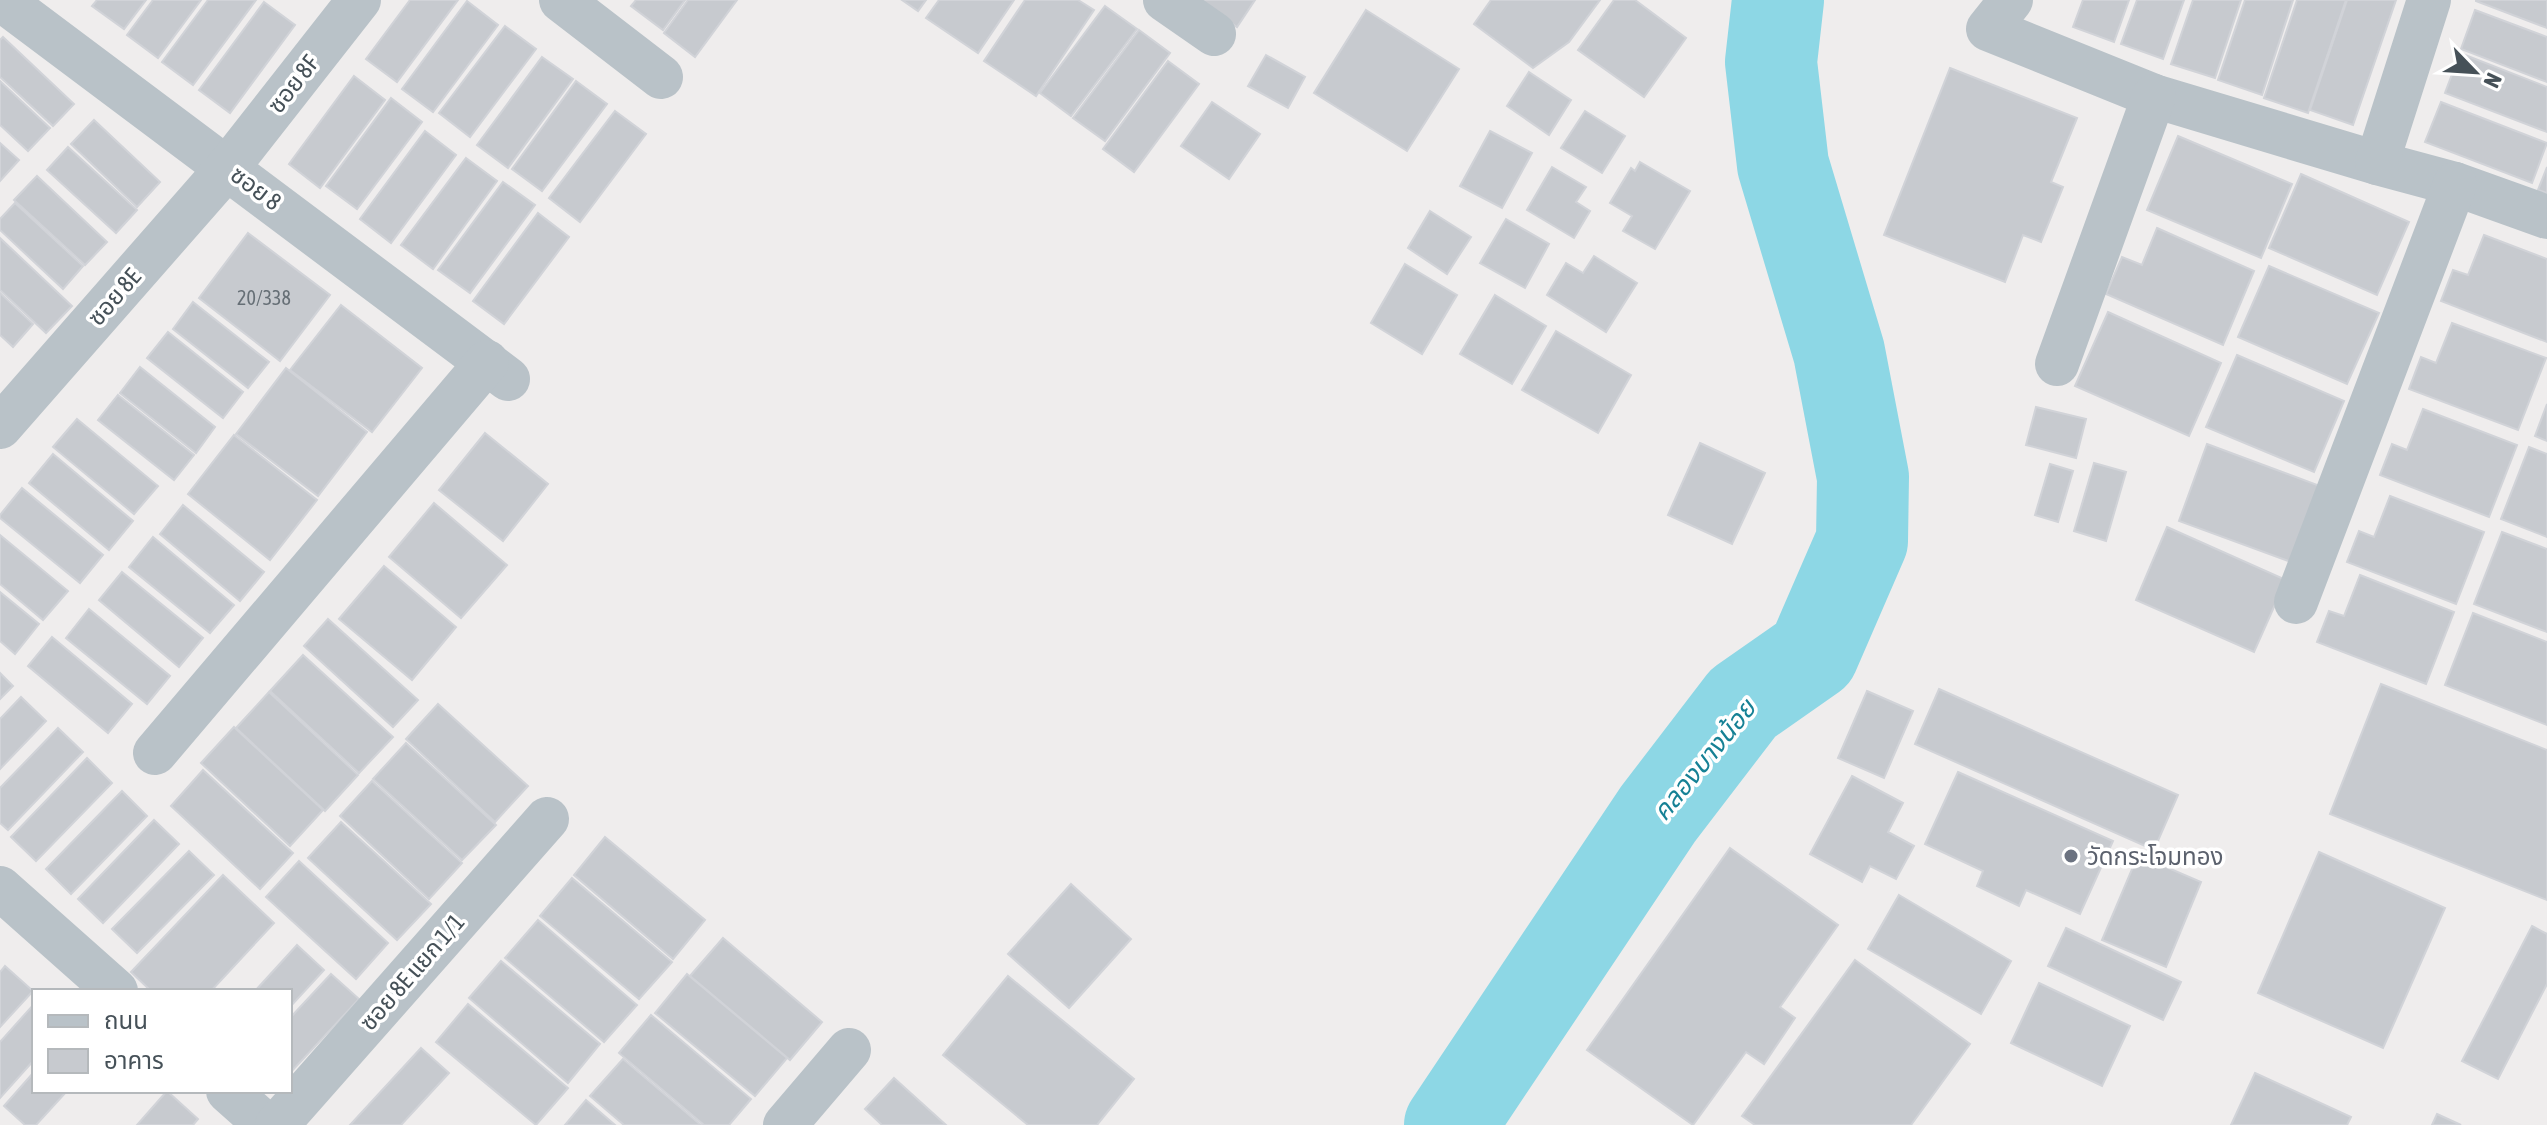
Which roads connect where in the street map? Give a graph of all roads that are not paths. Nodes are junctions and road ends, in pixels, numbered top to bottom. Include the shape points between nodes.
1 (2, 0) edge
2 (359, 0) edge
3 (561, 0) edge
4 (1165, 0) edge
5 (2011, 0) edge
6 (2429, 0) edge
7 (1214, 34) dead end
8 (661, 77) dead end
9 (2154, 96) junction
10 (2377, 163) junction
11 (228, 167) junction
12 (2455, 184) junction
13 (2547, 217) edge
14 (2057, 364) dead end
15 (0, 427) edge
16 (2296, 602) dead end
17 (155, 753) dead end
18 (547, 819) dead end
19 (0, 888) edge
20 (114, 989) edge
21 (849, 1050) dead end
22 (230, 1093) edge
23 (266, 1125) edge
24 (277, 1125) edge
25 (785, 1125) edge

1 - 11 street, ซอย 8
2 - 11 street, ซอย 8F
3 - 8 street
4 - 7 street
5 - 9 street via 1988,29
6 - 10 street
9 - 10 street
9 - 14 street
10 - 12 street
11 - 15 street, ซอย 8E
11 - 17 street, ซอย 8 via 498,370
12 - 13 street
12 - 16 street
18 - 24 street, ซอย 8E แยก 1/1
19 - 20 street
21 - 25 street
22 - 23 street

